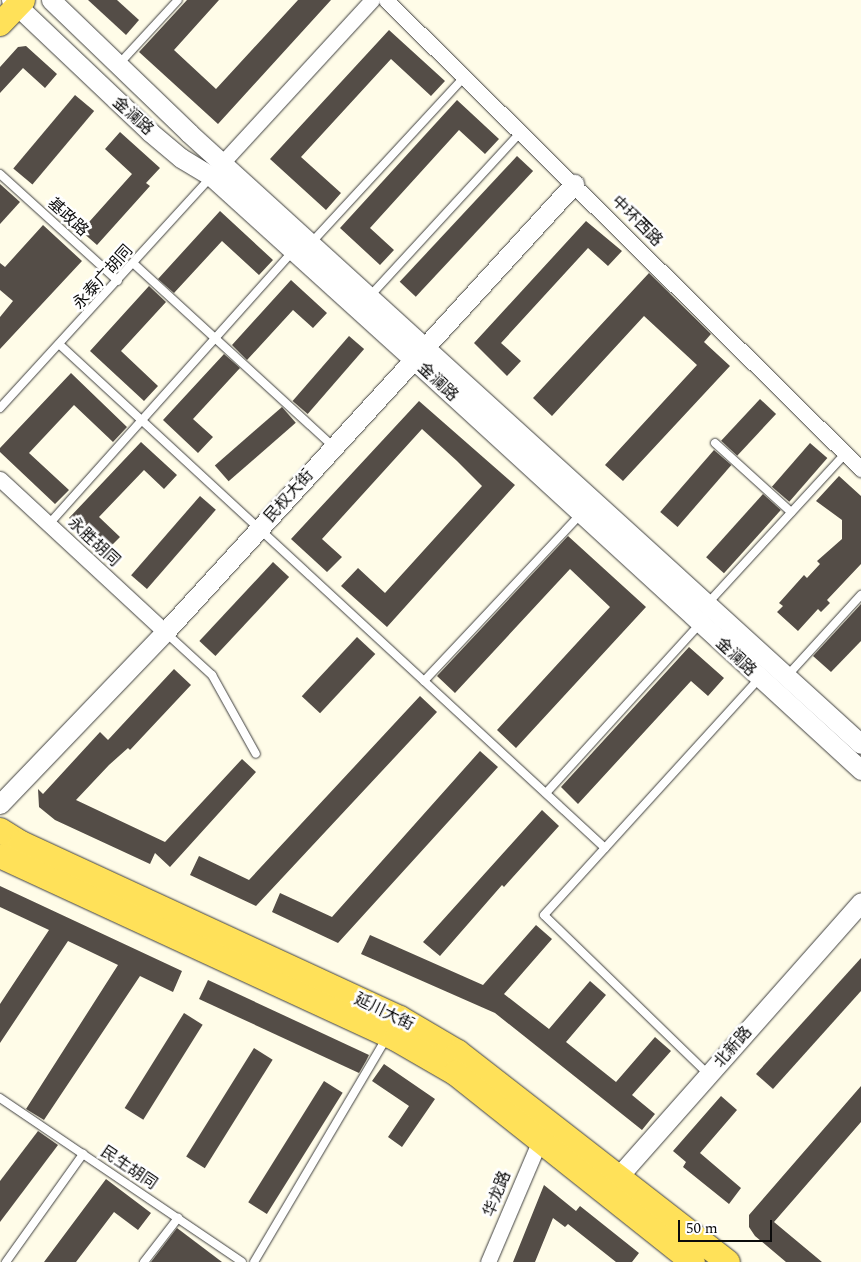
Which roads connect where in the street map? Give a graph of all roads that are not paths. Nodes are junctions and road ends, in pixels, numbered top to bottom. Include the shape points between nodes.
1 (51, 0) edge
2 (178, 0) edge
3 (372, 0) edge
4 (386, 0) edge
5 (12, 8) edge
6 (118, 65) junction
7 (464, 77) junction
8 (521, 132) junction
9 (223, 162) junction
10 (0, 174) edge
11 (211, 176) junction
12 (574, 184) junction
13 (312, 242) junction
14 (294, 250) junction
15 (134, 264) junction
16 (118, 281) junction
17 (370, 296) junction
18 (214, 337) junction
19 (59, 344) junction
20 (419, 352) junction
21 (0, 408) edge
22 (143, 422) junction
23 (715, 443) dead end
24 (333, 446) junction
25 (846, 454) junction
26 (861, 469) edge
27 (0, 478) edge
28 (791, 512) junction
29 (580, 514) junction
30 (50, 524) junction
31 (259, 529) junction
32 (861, 596) edge
33 (707, 604) junction
34 (700, 624) junction
35 (165, 632) junction
36 (787, 676) junction
37 (759, 679) junction
38 (424, 681) junction
39 (861, 744) edge
40 (256, 754) dead end
41 (861, 770) edge
42 (546, 793) junction
43 (0, 804) edge
44 (0, 830) edge
45 (605, 848) junction
46 (0, 856) edge
47 (861, 902) edge
48 (388, 1036) junction
49 (709, 1074) junction
50 (0, 1098) edge
51 (540, 1140) junction
52 (83, 1154) junction
53 (612, 1184) junction
54 (178, 1218) junction
55 (6, 1262) edge
56 (144, 1262) edge
57 (242, 1262) edge
58 (254, 1262) edge
59 (488, 1262) edge
60 (693, 1262) edge
61 (728, 1262) edge

1 - 6 street, 金澜路
2 - 6 lane
3 - 9 street
4 - 7 street, 中环西路
5 - 11 street, 金澜路 via 150,132 181,158
6 - 9 street, 金澜路
7 - 8 street, 中环西路
7 - 13 lane
8 - 12 street, 中环西路
8 - 17 lane
9 - 11 lane, 永泰广胡同
9 - 13 street, 金澜路
10 - 16 lane, 基政路
11 - 14 street, 金澜路
11 - 15 lane, 永泰广胡同
12 - 20 street, 民权大街
12 - 25 street, 中环西路
13 - 17 street, 金澜路
14 - 18 lane
14 - 20 street, 金澜路
15 - 16 lane, 永泰广胡同
15 - 18 lane
16 - 19 lane, 永泰广胡同
17 - 20 street, 金澜路
18 - 22 lane via 210,348
18 - 24 lane
19 - 21 lane, 永泰广胡同
19 - 22 lane
20 - 24 street, 民权大街
20 - 29 street, 金澜路
20 - 33 street, 金澜路
22 - 30 lane
22 - 31 lane
23 - 28 lane
24 - 31 street, 民权大街
25 - 26 street, 中环西路
25 - 28 lane
27 - 30 street, 永胜胡同
28 - 33 lane
29 - 34 street, 金澜路
29 - 38 lane
30 - 35 street, 永胜胡同
31 - 35 street, 民权大街
31 - 38 lane
32 - 36 lane
33 - 36 street, 金澜路
34 - 37 street, 金澜路
34 - 42 lane
35 - 40 lane via 212,675
35 - 43 street, 民权大街
36 - 39 street, 金澜路
37 - 41 street, 金澜路
37 - 45 lane
38 - 42 lane
42 - 45 lane
44 - 53 main road, 延川大街 via 21,843 400,1018 458,1052
45 - 49 lane via 544,915
46 - 48 main road, 延川大街
47 - 49 street, 北新路
48 - 51 main road, 延川大街 via 455,1073
48 - 58 lane
49 - 53 street, 北新路
50 - 52 lane, 民生胡同
51 - 53 main road, 延川大街
51 - 59 street, 华龙路
52 - 54 lane, 民生胡同
52 - 55 lane
53 - 60 main road, 延川大街
53 - 61 main road, 延川大街
54 - 56 lane
54 - 57 lane, 民生胡同

